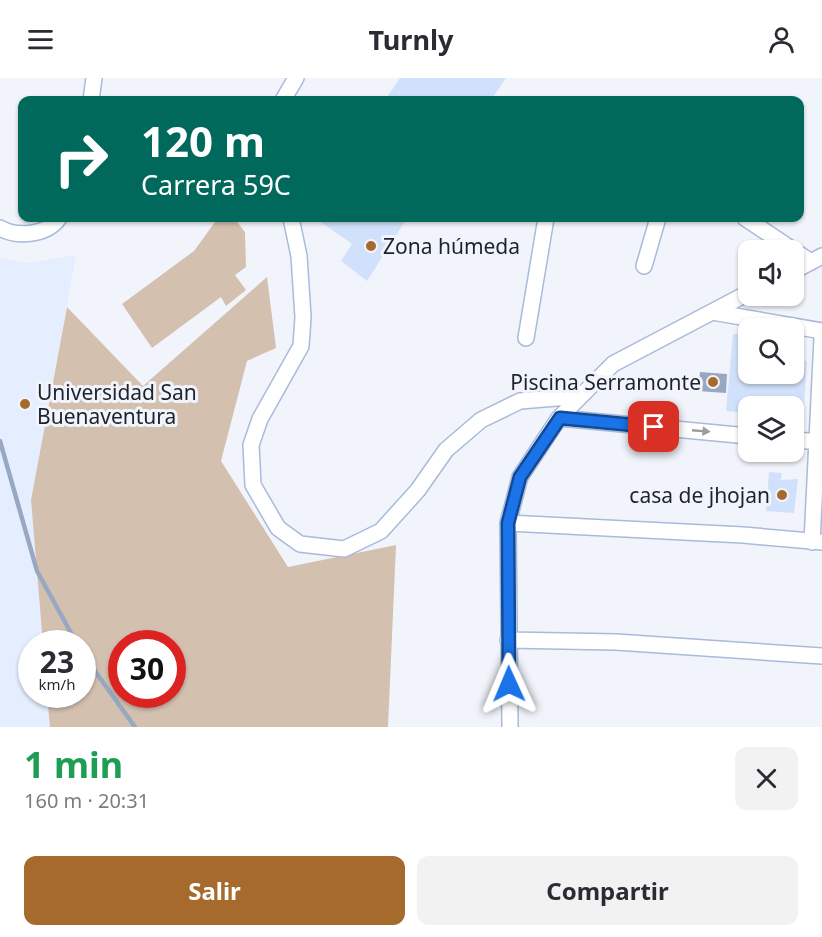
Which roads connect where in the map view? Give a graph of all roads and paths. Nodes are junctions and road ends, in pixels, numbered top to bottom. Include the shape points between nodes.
1 (94, 78) edge
2 (296, 78) edge
3 (92, 96) edge
4 (285, 96) edge
5 (56, 222) edge
6 (292, 222) edge
7 (545, 222) edge
8 (657, 222) edge
9 (752, 222) edge
10 (0, 228) edge
11 (817, 259) edge
12 (644, 266) dead end
13 (738, 298) edge
14 (712, 312) junction
15 (822, 331) edge
16 (526, 338) dead end
17 (822, 338) edge
18 (581, 396) junction
19 (560, 418) junction
20 (738, 435) edge
21 (804, 441) edge
22 (819, 442) edge
23 (508, 523) junction
24 (817, 542) edge
25 (508, 640) junction
26 (822, 657) edge
27 (510, 727) edge

1 - 3 street
2 - 4 street
5 - 10 street via 30,235
6 - 18 street via 299,256 302,345 260,419 251,445 253,485 278,528 300,544 344,549 381,531 418,490 446,450 481,420 520,401
7 - 16 street
8 - 12 street
9 - 11 street
13 - 14 street
14 - 15 street
14 - 18 street via 613,364
17 - 22 street
18 - 19 street
19 -> 20 street
19 - 23 street via 520,477
21 - 22 street
22 - 24 street
23 - 24 street
23 - 25 street
25 - 26 street via 616,642
25 - 27 street

